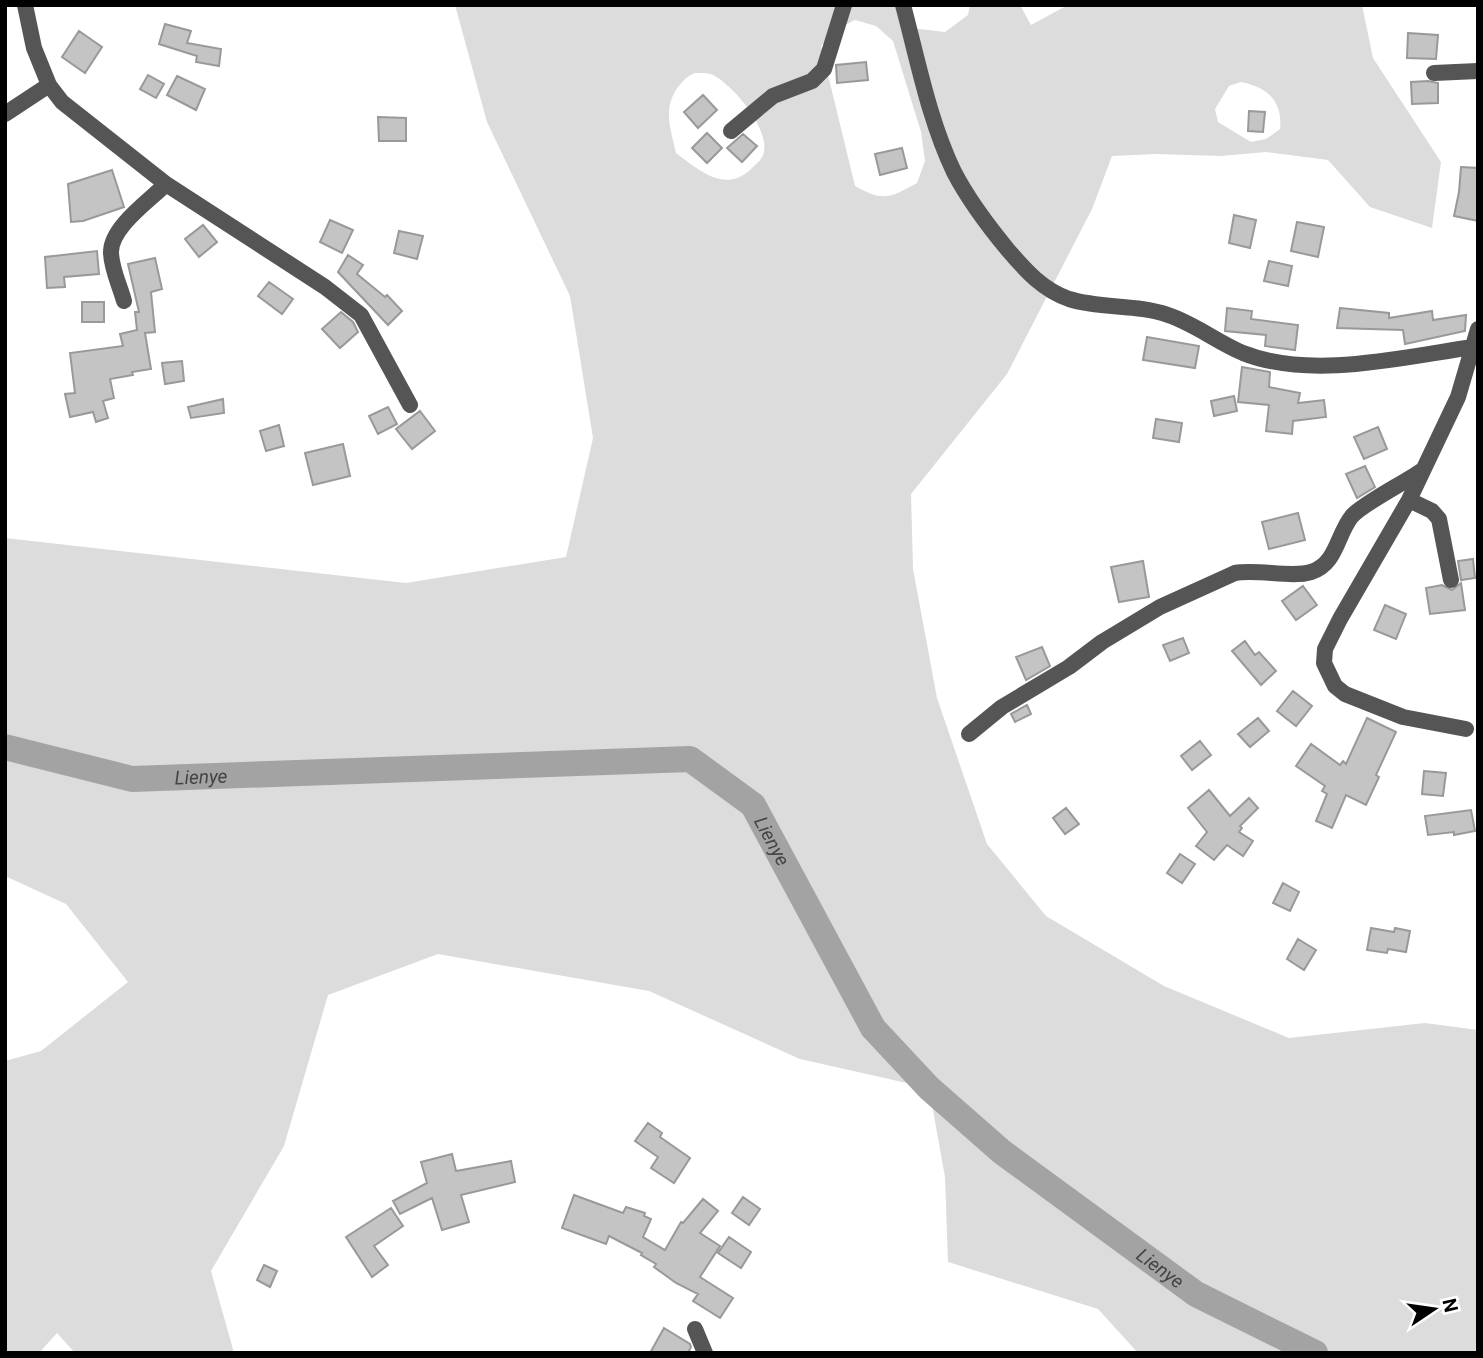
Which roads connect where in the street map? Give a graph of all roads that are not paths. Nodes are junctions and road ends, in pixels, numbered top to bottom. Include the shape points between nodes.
1 (25, 5) edge
2 (844, 5) edge
3 (903, 5) edge
4 (1478, 71) edge
5 (1434, 73) dead end
6 (49, 85) junction
7 (5, 114) edge
8 (731, 131) dead end
9 (166, 184) junction
10 (124, 301) dead end
11 (1478, 330) edge
12 (1473, 347) junction
13 (410, 405) dead end
14 (1421, 471) junction
15 (1409, 500) junction
16 (1451, 580) dead end
17 (1466, 729) dead end
18 (969, 734) dead end
19 (695, 1329) dead end
20 (705, 1353) edge

1 - 6 street via 34,48
2 - 8 street via 824,69 812,81 773,96
3 - 12 street via 931,112 955,173 996,236 1047,289 1069,299 1162,313 1245,354 1300,366 1355,364
4 - 5 street
6 - 7 street
6 - 9 street via 62,102
9 - 10 street via 124,224 112,245
9 - 13 street via 361,315
11 - 12 street
12 - 14 street via 1458,397
14 - 15 street
14 - 18 street via 1352,517 1324,565 1311,572 1235,573 1160,607
15 - 16 street via 1439,519
15 - 17 street via 1340,619 1325,649 1324,663 1335,686 1345,694 1403,717
19 - 20 street

